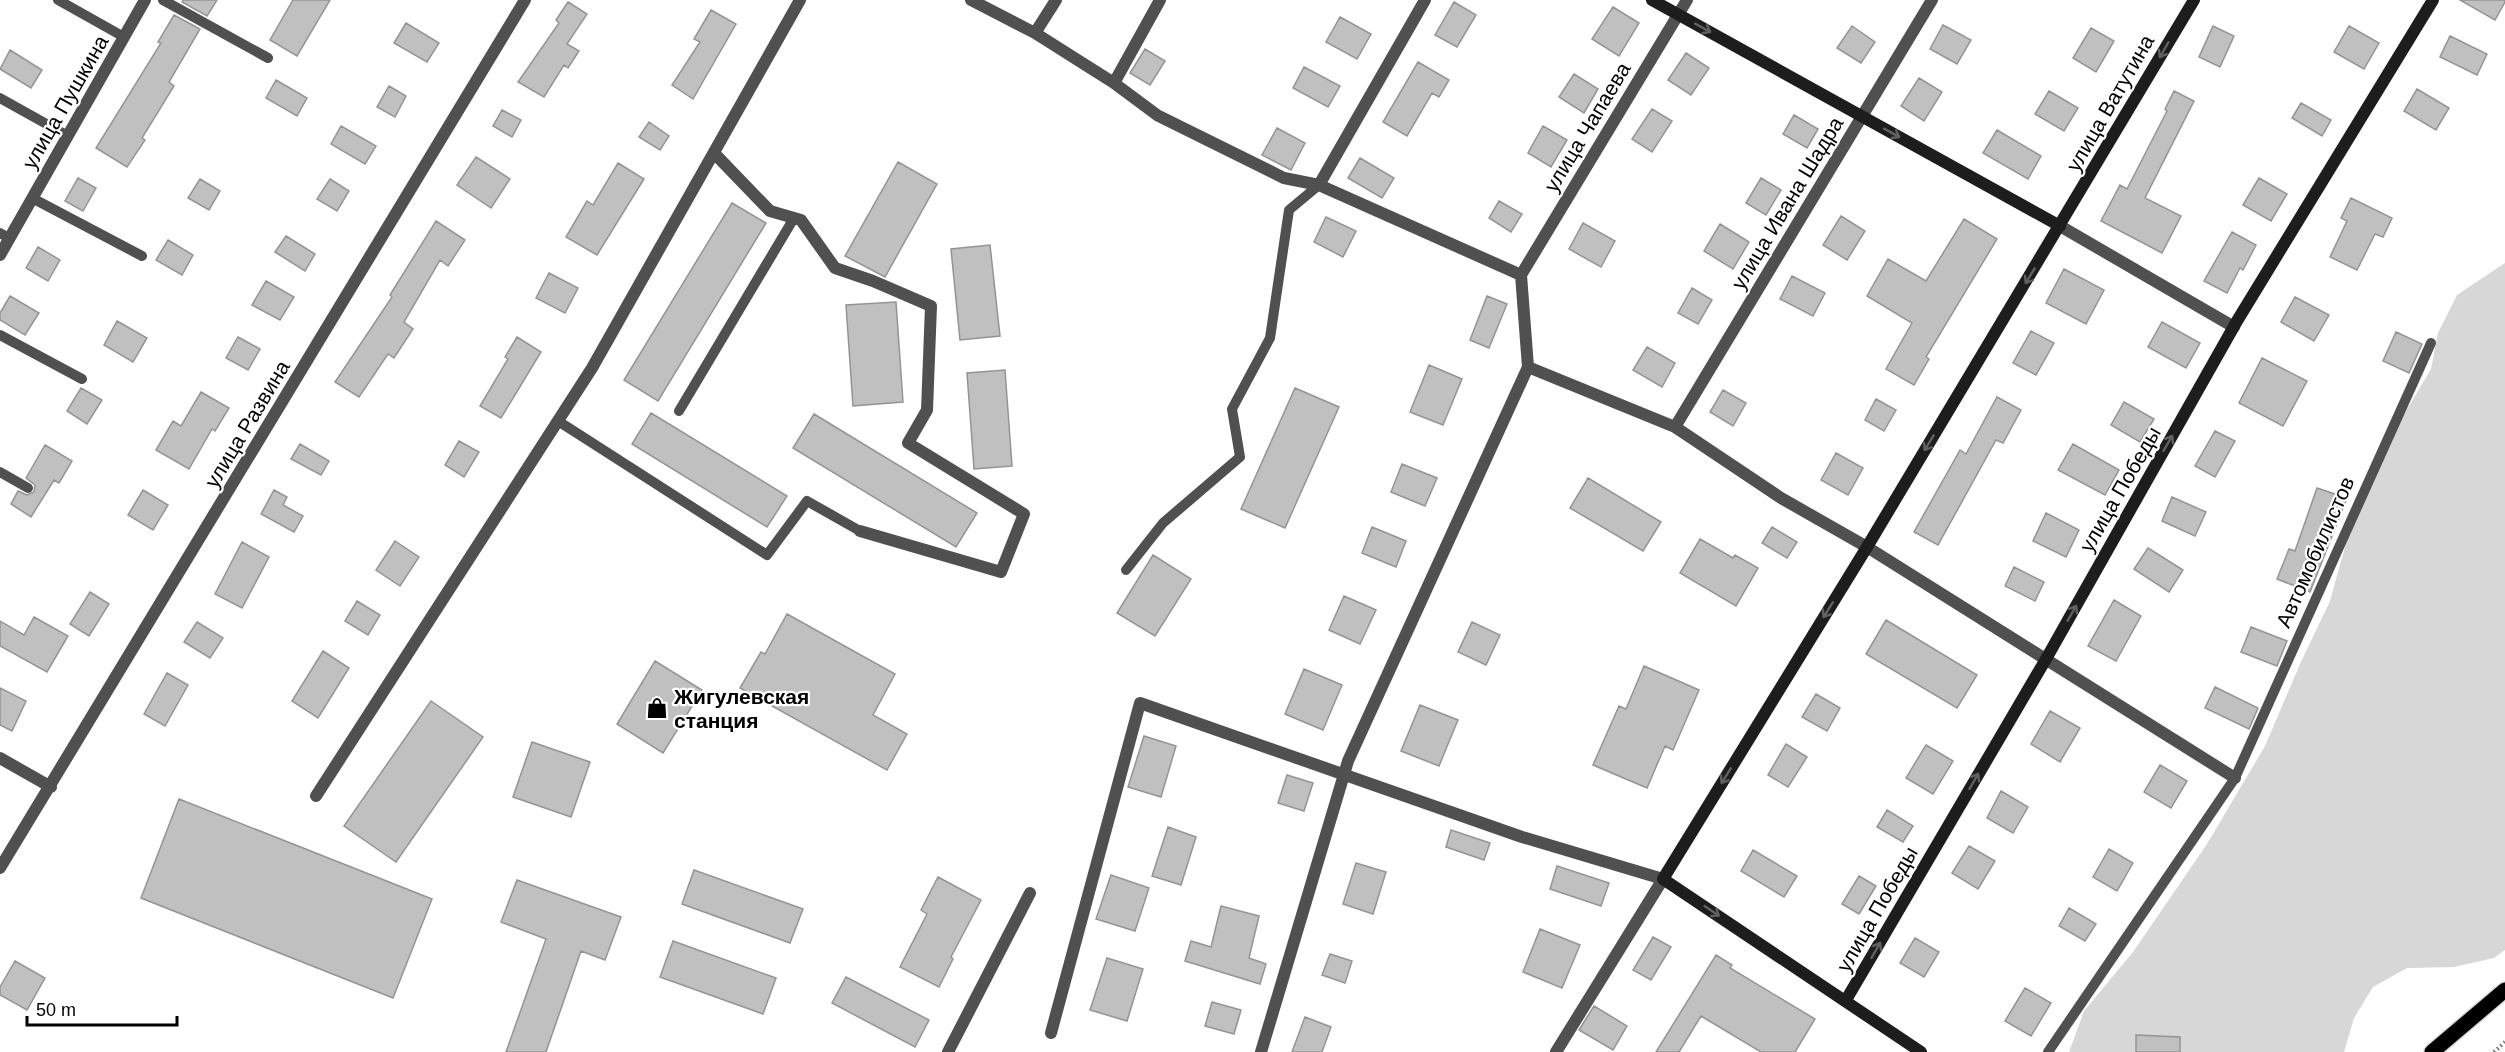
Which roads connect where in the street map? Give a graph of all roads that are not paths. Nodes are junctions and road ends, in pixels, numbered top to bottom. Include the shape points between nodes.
1 (58, 0) edge
2 (146, 0) edge
3 (163, 0) edge
4 (525, 0) edge
5 (800, 0) edge
6 (971, 0) edge
7 (1056, 0) edge
8 (1160, 0) edge
9 (1425, 0) edge
10 (1652, 0) edge
11 (1687, 0) edge
12 (1932, 0) edge
13 (2194, 0) edge
14 (2433, 0) edge
15 (1678, 15) junction
16 (1035, 33) junction
17 (124, 38) junction
18 (268, 58) dead end
19 (1114, 83) junction
20 (0, 98) edge
21 (1862, 116) junction
22 (68, 136) junction
23 (714, 153) junction
24 (1318, 185) junction
25 (32, 198) junction
26 (794, 218) junction
27 (2061, 226) junction
28 (5, 236) edge
29 (0, 255) edge
30 (142, 256) dead end
31 (1521, 275) junction
32 (2234, 327) junction
33 (0, 335) edge
34 (2431, 343) dead end
35 (1528, 368) junction
36 (82, 379) dead end
37 (679, 411) dead end
38 (558, 421) junction
39 (1675, 427) junction
40 (0, 472) edge
41 (28, 488) dead end
42 (860, 531) joint
43 (1867, 547) junction
44 (1126, 570) dead end
45 (2046, 659) junction
46 (0, 758) edge
47 (1345, 775) junction
48 (2235, 778) junction
49 (51, 787) junction
50 (316, 796) dead end
51 (0, 868) edge
52 (1663, 879) junction
53 (1030, 892) dead end
54 (2505, 990) edge
55 (1846, 1000) junction
56 (1051, 1033) dead end
57 (948, 1052) edge
58 (1261, 1052) edge
59 (1556, 1052) edge
60 (1921, 1052) edge
61 (2048, 1052) edge
62 (2432, 1052) edge

1 - 17 lane
2 - 17 street, улица Пушкина
3 - 18 lane
4 - 49 street, улица Развина
5 - 23 street
6 - 16 street
7 - 16 street
8 - 19 street
9 - 24 street
10 - 15 street
11 - 15 street, улица Чапаева
12 - 21 street, улица Ивана Шадра
13 -> 27 street, улица Ватутина
14 - 32 street, улица Победы
15 -> 21 street
15 - 31 street, улица Чапаева
16 - 19 street
17 - 22 street, улица Пушкина
19 - 24 street via 1157,115 1255,164 1284,178
20 - 22 lane
21 -> 27 street
21 - 39 street, улица Ивана Шадра
22 - 25 street, улица Пушкина
23 - 26 street via 770,210
23 - 38 street
24 - 31 street
24 - 44 lane via 1289,210 1270,338 1232,409 1240,457 1163,523
25 - 28 street, улица Пушкина
25 - 30 lane
26 - 37 lane
26 - 42 street via 801,220 835,268 931,306 927,410 908,443 1024,514 1001,572
27 - 32 street
27 -> 43 street, улица Ватутина
28 - 29 street, улица Пушкина
31 - 35 street
45 -> 32 street, улица Победы
33 - 36 lane
34 - 48 lane, Автомобилистов
35 - 39 street
35 - 47 street via 1348,761
38 - 42 lane via 766,555 807,501
38 - 50 street
39 - 43 street via 1781,498
40 - 41 lane
43 - 45 street
43 -> 52 street, улица Ватутина
45 - 48 street
55 -> 45 street, улица Победы
46 - 49 street
47 - 52 street via 1522,837
47 - 56 street via 1140,704
47 - 58 street
48 - 61 lane, Автомобилистов
49 - 51 street, улица Развина
52 -> 55 street
52 - 59 street
53 - 57 street
54 - 62 main road
55 - 60 street

